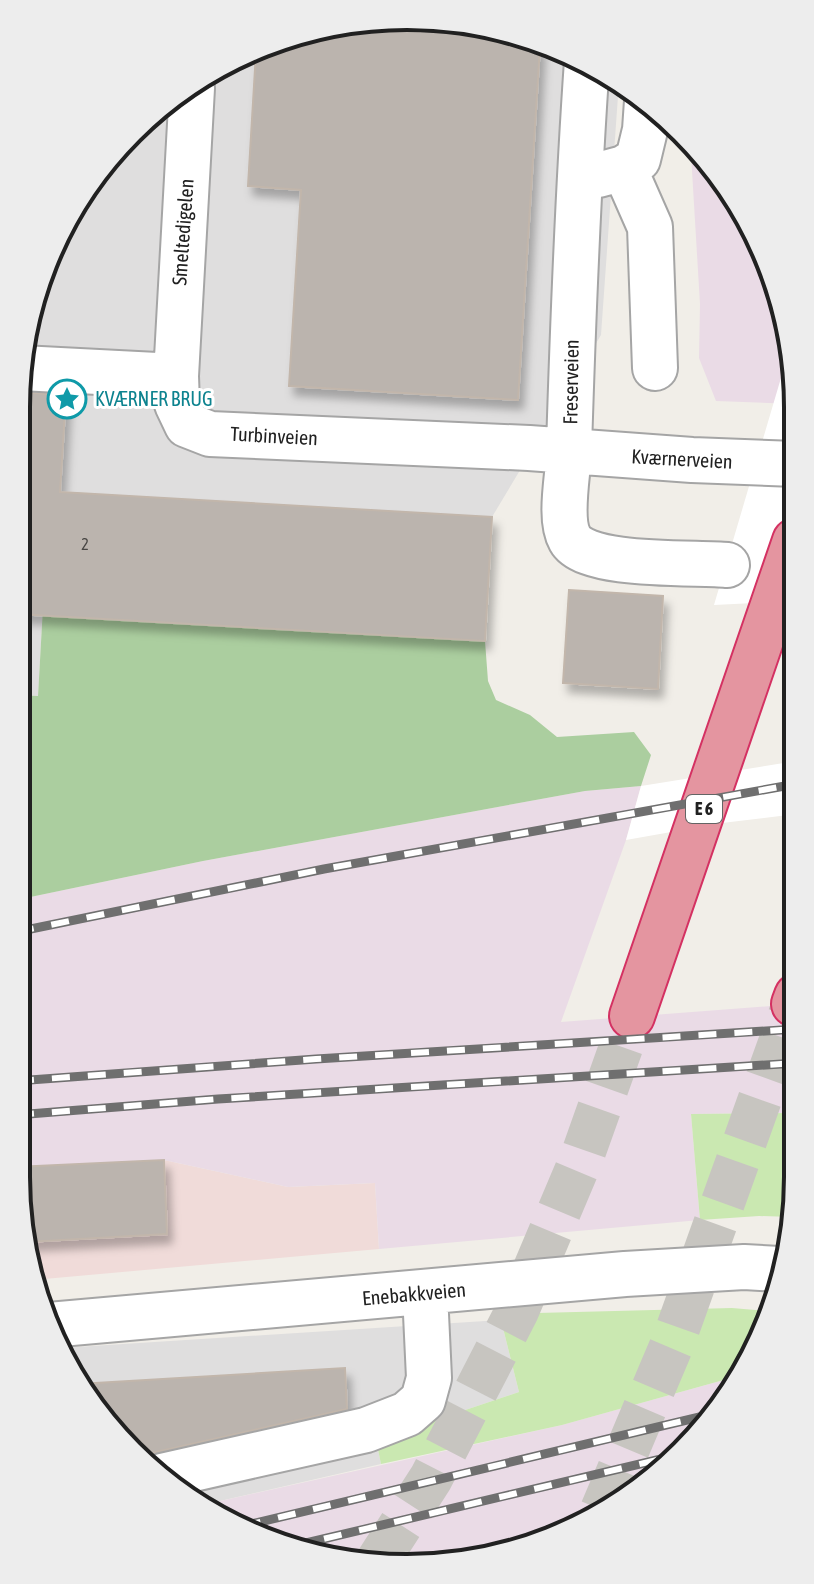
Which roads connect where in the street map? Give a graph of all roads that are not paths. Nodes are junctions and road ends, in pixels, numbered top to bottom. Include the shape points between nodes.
1 (586, 76) edge
2 (191, 98) edge
3 (646, 116) edge
4 (624, 168) junction
5 (579, 180) junction
6 (655, 368) dead end
7 (32, 369) edge
8 (176, 376) junction
9 (569, 453) junction
10 (784, 463) edge
11 (727, 565) dead end
12 (784, 576) edge
13 (632, 1016) tunnel mouth
14 (773, 1269) edge
15 (425, 1293) junction
16 (60, 1324) edge
17 (174, 1473) edge

1 - 5 street, Freserveien
2 - 8 street, Smeltedigelen
3 - 4 street via 638,159
4 - 5 street
4 - 6 street via 650,227
5 - 9 street, Freserveien
7 - 8 street
8 - 9 street, Turbinveien via 177,404 187,425 210,434
9 - 10 street, Kværnerveien
9 - 11 street, Freserveien via 564,506 570,539 585,552 606,559
12 - 13 highway, E 6
14 - 15 street, Enebakkveien via 625,1274
15 - 16 street, Enebakkveien
15 - 17 street via 429,1378 423,1400 407,1414 366,1430

